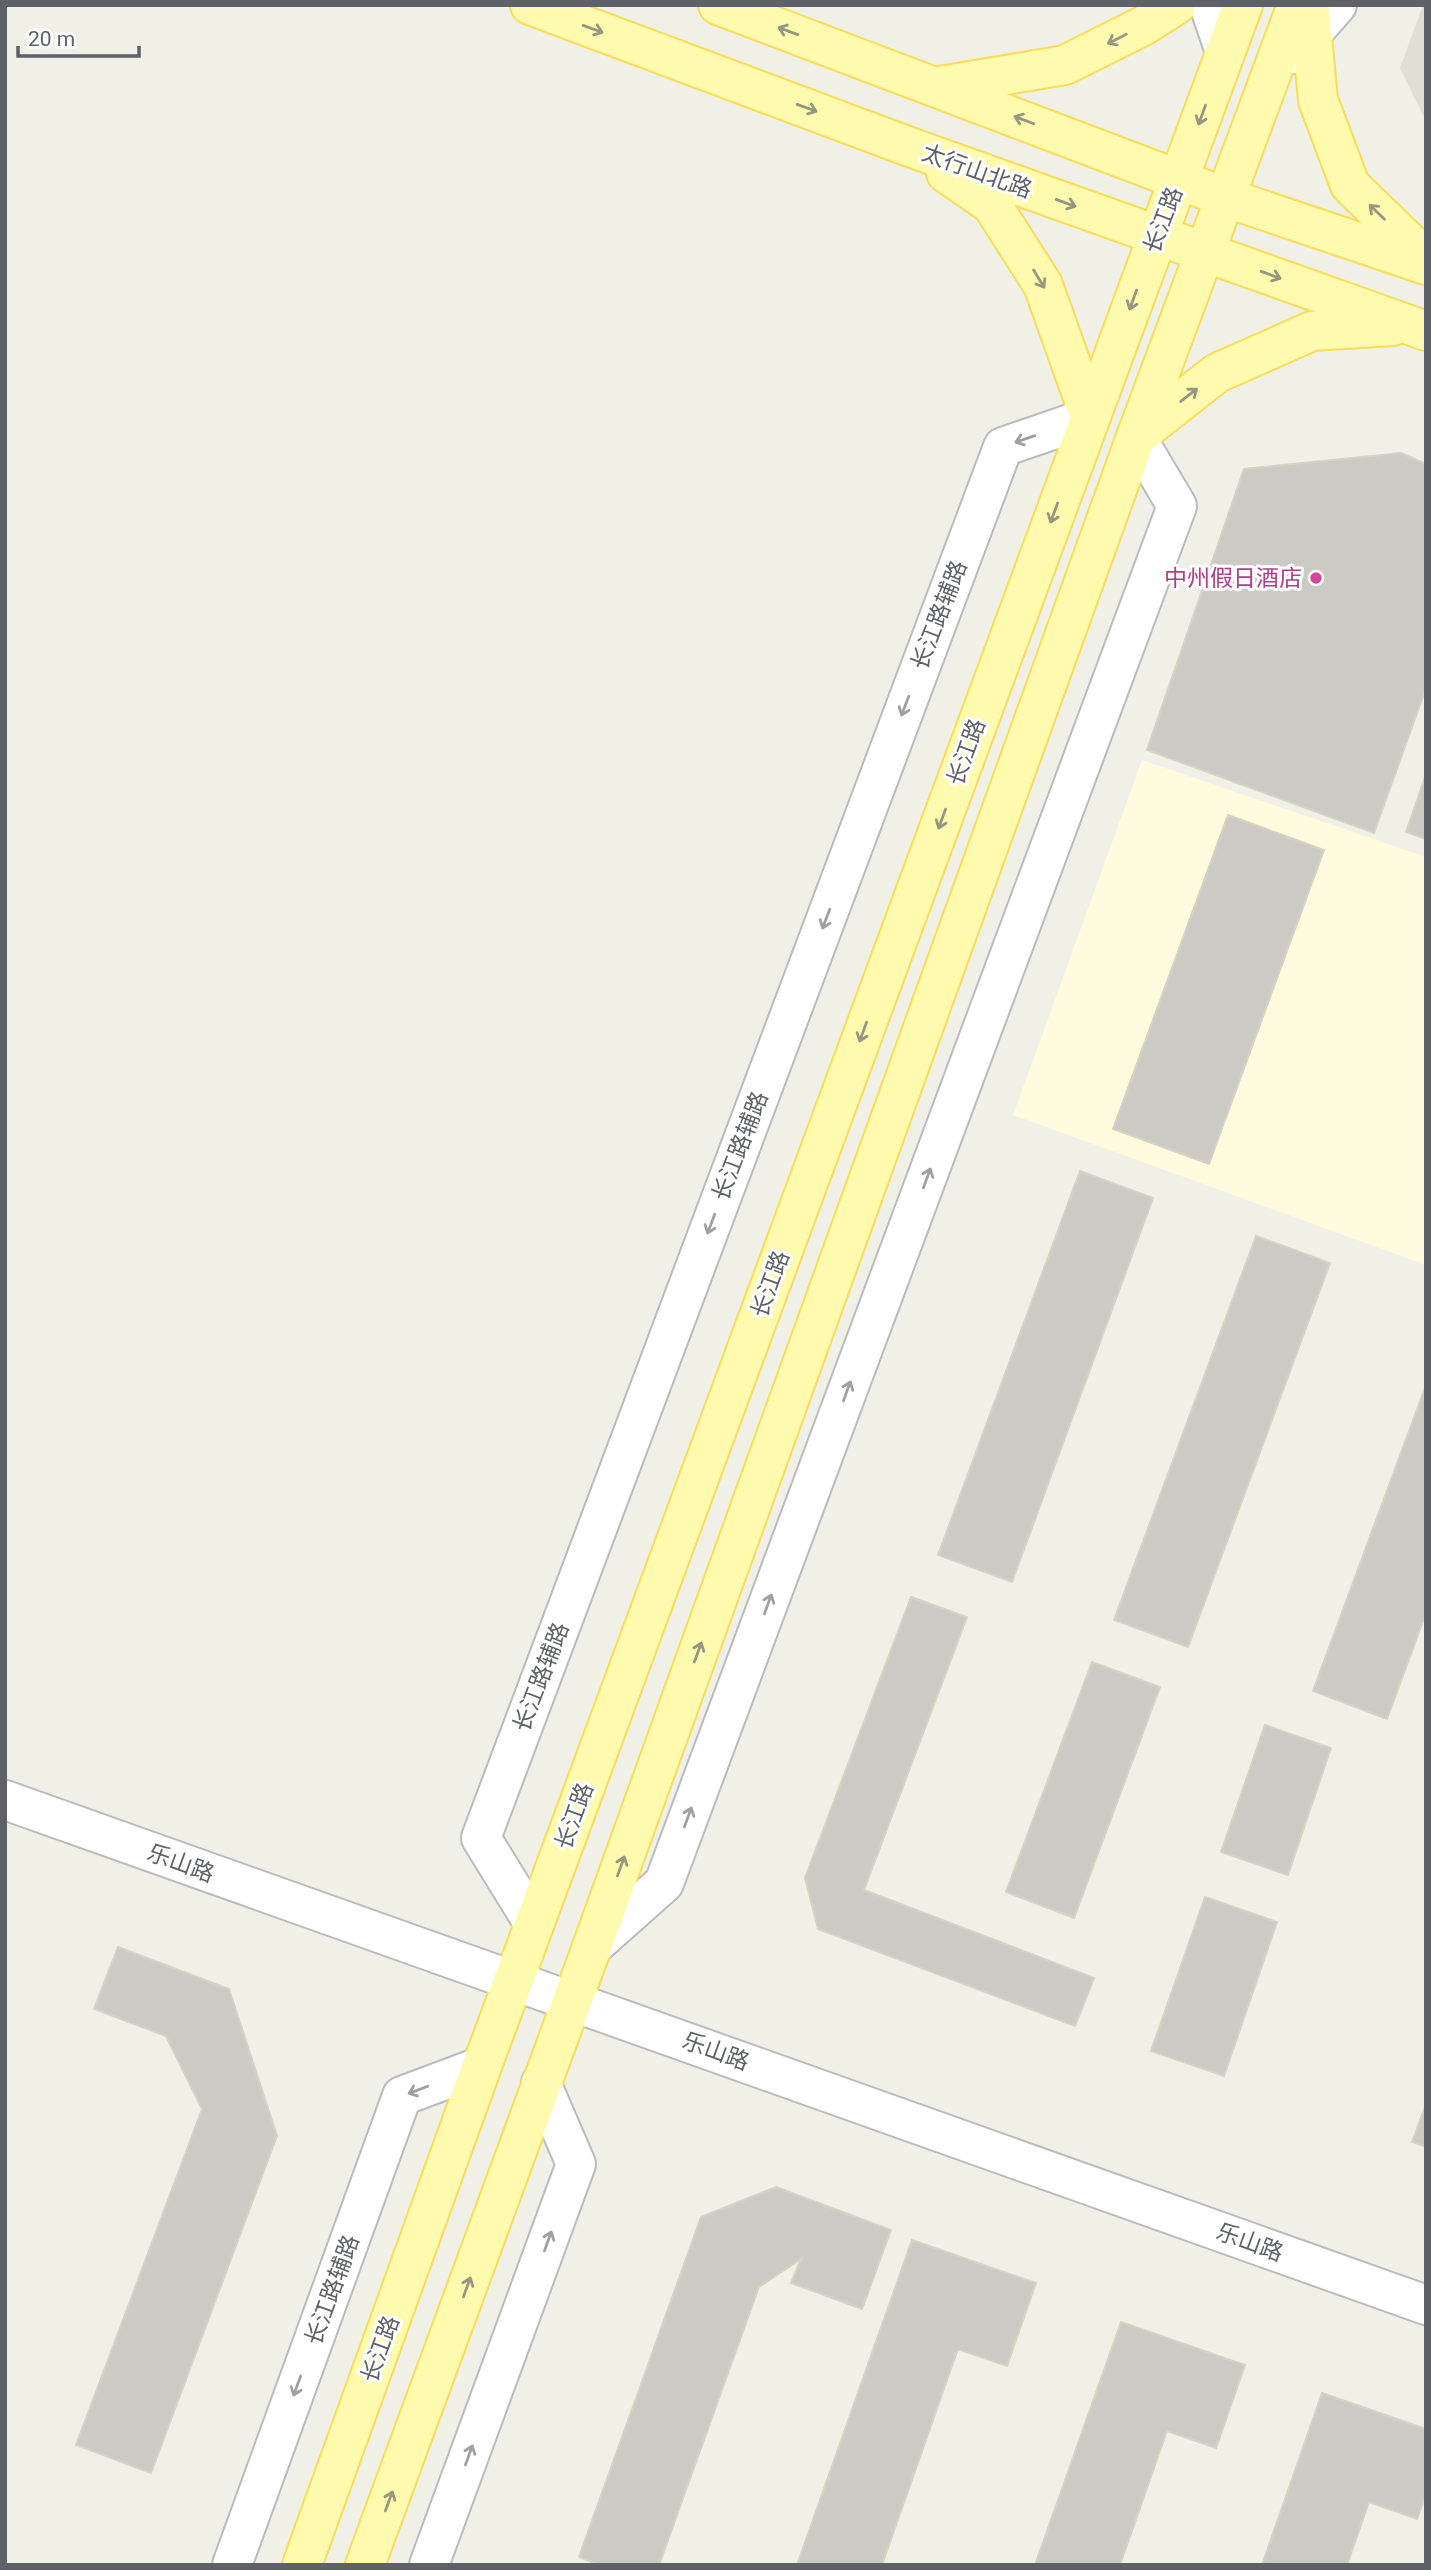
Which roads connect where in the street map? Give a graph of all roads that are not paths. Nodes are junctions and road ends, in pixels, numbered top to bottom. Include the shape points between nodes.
1 (530, 5) edge
2 (718, 5) edge
3 (1176, 5) edge
4 (1209, 5) edge
5 (1243, 5) edge
6 (1337, 5) edge
7 (1305, 16) edge
8 (1226, 52) junction
9 (1272, 76) joint
10 (938, 87) junction
11 (907, 146) junction
12 (1179, 179) junction
13 (1227, 198) junction
14 (1157, 236) junction
15 (1207, 252) junction
16 (1426, 259) edge
17 (1426, 265) edge
18 (1418, 328) edge
19 (1090, 417) junction
20 (1136, 438) junction
21 (5, 1800) edge
22 (534, 1924) junction
23 (592, 1947) junction
24 (514, 1980) junction
25 (572, 2000) junction
26 (482, 2066) junction
27 (541, 2083) junction
28 (1426, 2305) edge
29 (232, 2565) edge
30 (302, 2565) edge
31 (365, 2565) edge
32 (429, 2565) edge

1 -> 11 main road, 太行山北路
10 -> 2 main road
3 -> 10 main road via 1065,65
4 - 8 street
5 - 8 main road, 长江路
6 - 7 street
7 - 9 street
16 -> 7 main road via 1350,185 1318,100
8 -> 12 main road, 长江路
9 - 13 main road
12 -> 10 main road
11 -> 14 main road, 太行山北路
11 -> 19 main road via 992,205 1044,285
12 - 13 main road
12 - 14 main road, 长江路
13 - 15 main road
13 - 17 main road
14 - 15 main road, 太行山北路
14 -> 19 main road, 长江路
15 -> 18 main road, 太行山北路
15 - 20 main road
20 -> 18 main road via 1217,373 1312,331
19 -> 22 main road, 长江路
19 -> 22 street, 长江路辅路 via 1003,447 481,1838
23 -> 20 main road
23 -> 20 street via 664,1883 1177,506
21 - 24 street, 乐山路
22 - 24 main road, 长江路
23 - 25 main road
24 - 25 street, 乐山路
24 - 26 main road, 长江路
25 - 27 main road
25 - 28 street, 乐山路
26 -> 29 street, 长江路辅路 via 402,2096
26 - 30 main road, 长江路
31 -> 27 main road
32 -> 27 street via 576,2164

